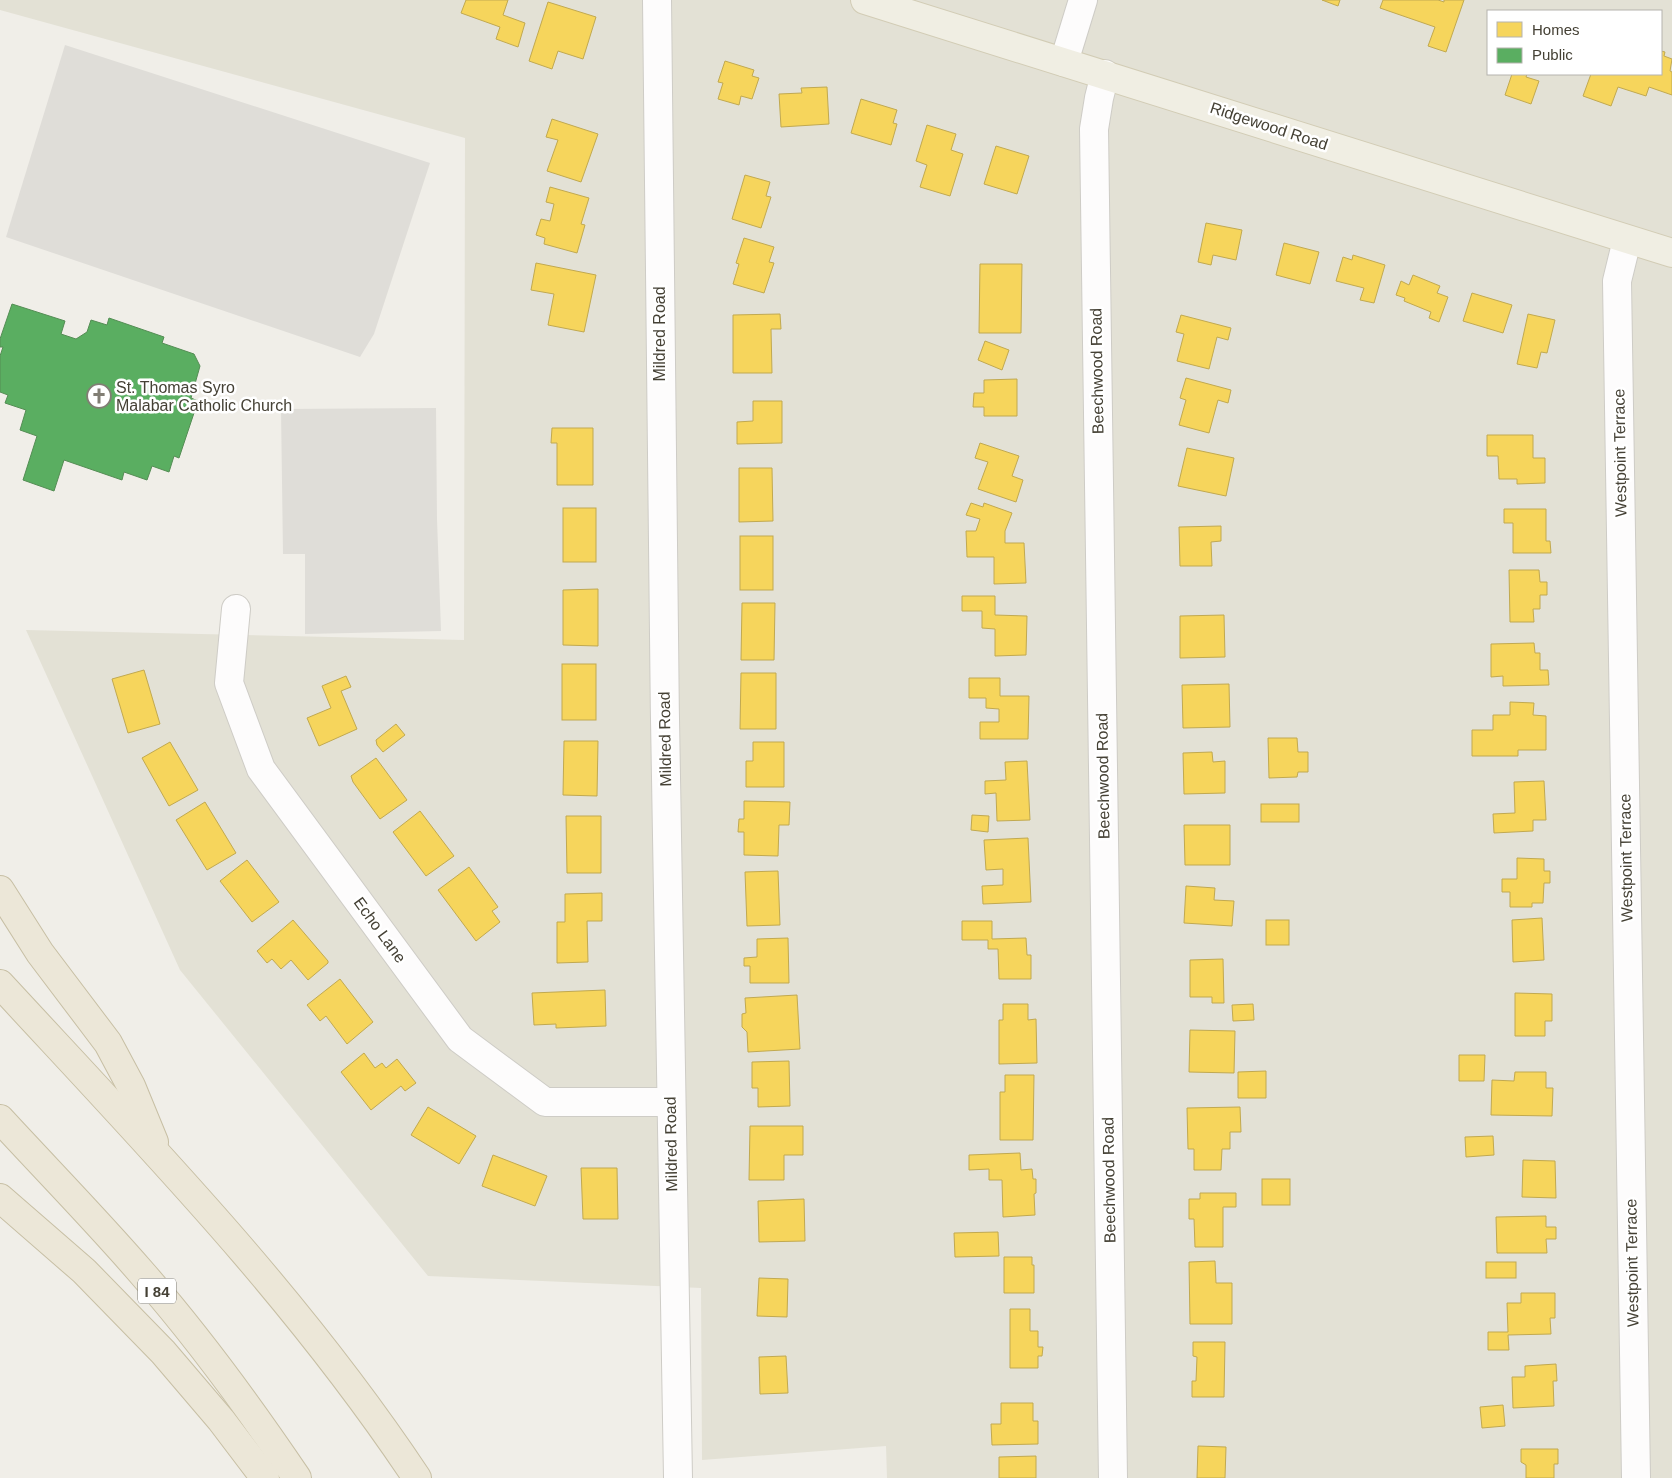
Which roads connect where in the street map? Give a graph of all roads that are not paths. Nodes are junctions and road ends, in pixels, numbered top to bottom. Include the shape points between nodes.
1 (657, 0) edge
2 (865, 0) edge
3 (1083, 0) edge
4 (1064, 62) junction
5 (1105, 74) junction
6 (1627, 240) junction
7 (1672, 254) edge
8 (236, 609) dead end
9 (0, 890) edge
10 (0, 984) edge
11 (670, 1102) junction
12 (0, 1119) edge
13 (160, 1157) junction
14 (0, 1198) edge
15 (265, 1478) edge
16 (296, 1478) edge
17 (417, 1478) edge
18 (678, 1478) edge
19 (1113, 1478) edge
20 (1636, 1478) edge

1 - 11 street, Mildred Road
2 - 4 main road, Ridgewood Road
3 - 4 street
4 - 5 main road, Ridgewood Road
5 - 6 main road, Ridgewood Road
5 - 19 street, Beechwood Road via 1094,129
6 - 7 main road, Ridgewood Road
6 - 20 street, Westpoint Terrace via 1618,281
8 - 11 street, Echo Lane via 229,683 261,769 460,1039 545,1102
9 - 13 highway via 40,953 108,1043 131,1086
10 - 13 highway
11 - 18 street, Mildred Road
12 - 16 highway, I 84 via 177,1314
13 - 17 highway via 301,1319
14 - 15 highway via 84,1271 156,1345 221,1420

